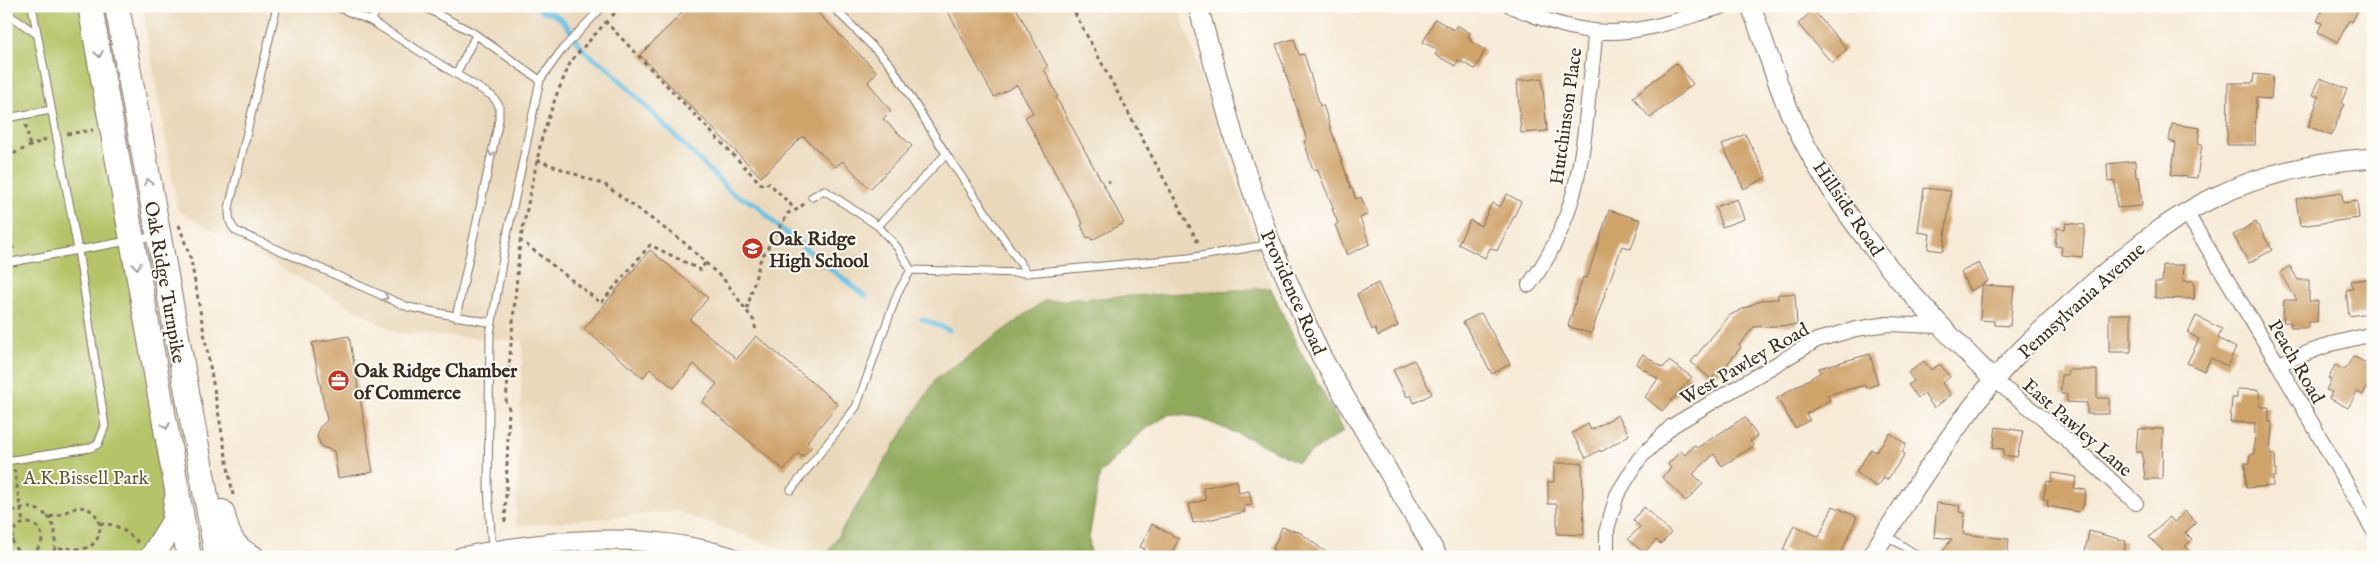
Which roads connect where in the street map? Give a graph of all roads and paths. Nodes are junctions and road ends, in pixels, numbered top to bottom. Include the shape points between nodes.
1 (32, 6) edge
2 (90, 6) edge
3 (117, 6) edge
4 (277, 6) edge
5 (336, 6) edge
6 (379, 6) edge
7 (422, 6) edge
8 (604, 6) edge
9 (621, 6) edge
10 (832, 6) edge
11 (1071, 6) edge
12 (1198, 6) edge
13 (1511, 6) edge
14 (1724, 6) edge
15 (1751, 6) edge
16 (6, 13) edge
17 (598, 14) junction
18 (371, 21) junction
19 (606, 22) junction
20 (1595, 32) junction
21 (37, 34) junction
22 (476, 35) junction
23 (456, 74) junction
24 (540, 80) junction
25 (51, 110) junction
26 (24, 115) junction
27 (12, 117) dead end
28 (94, 130) dead end
29 (65, 135) dead end
30 (47, 139) dead end
31 (30, 147) junction
32 (946, 154) junction
33 (524, 155) junction
34 (6, 157) edge
35 (2373, 158) edge
36 (537, 160) junction
37 (812, 197) joint
38 (6, 206) edge
39 (796, 210) junction
40 (2186, 212) junction
41 (176, 218) dead end
42 (878, 226) junction
43 (133, 240) junction
44 (506, 240) junction
45 (520, 242) junction
46 (1199, 244) dead end
47 (1271, 244) junction
48 (160, 246) junction
49 (6, 249) edge
50 (78, 250) junction
51 (6, 263) edge
52 (705, 263) junction
53 (911, 270) junction
54 (1027, 273) junction
55 (1529, 285) dead end
56 (746, 309) junction
57 (456, 317) junction
58 (492, 324) junction
59 (1940, 326) junction
60 (756, 331) dead end
61 (2373, 334) edge
62 (2278, 364) junction
63 (1994, 380) junction
64 (6, 461) edge
65 (14, 468) dead end
66 (177, 490) junction
67 (791, 490) dead end
68 (234, 503) dead end
69 (2136, 503) dead end
70 (21, 508) junction
71 (6, 516) edge
72 (48, 516) junction
73 (505, 522) dead end
74 (23, 523) junction
75 (100, 524) junction
76 (2373, 530) edge
77 (1885, 534) junction
78 (55, 549) junction
79 (655, 549) edge
80 (492, 551) junction
81 (28, 552) junction
82 (153, 556) edge
83 (29, 557) edge
84 (49, 557) edge
85 (189, 557) edge
86 (217, 557) edge
87 (252, 557) edge
88 (461, 557) edge
89 (731, 557) edge
90 (1438, 557) edge
91 (1607, 557) edge
92 (1871, 557) edge
93 (1920, 557) edge

1 - 21 lane
2 -> 43 highway, Oak Ridge Turnpike
48 -> 3 highway, Oak Ridge Turnpike
4 -> 57 lane via 229,208 229,220 236,231 408,307
5 - 18 lane
6 - 18 lane
7 - 22 lane
8 - 17 lane
9 - 19 path
10 - 32 lane via 890,64
11 - 46 path
12 - 47 street, Providence Road via 1234,138
13 - 20 street via 1542,20
14 - 20 street via 1627,31
15 - 59 street, Hillside Road via 1788,107 1824,177 1880,257
16 - 21 lane
17 - 19 path
17 - 24 lane via 561,52
18 - 23 lane
19 - 36 path via 571,61 556,96
19 - 39 path via 763,186 769,183
20 - 55 street, Hutchinson Place via 1584,144 1572,204 1557,241
21 - 25 lane
22 - 23 lane
22 - 24 lane
23 -> 57 lane via 492,96 499,105 499,120
24 - 33 lane
25 - 26 lane
25 - 50 lane
26 - 27 lane
26 - 31 path
28 - 29 path
30 - 31 path
31 - 34 path
32 - 42 lane
32 - 54 lane
33 - 36 path
33 - 44 lane
35 - 40 street, Pennsylvania Avenue via 2306,166 2266,176
36 - 45 path
36 - 52 path via 605,186 686,244
37 - 39 path
37 - 42 lane via 824,190
38 - 49 path via 13,248
39 - 56 path via 788,213 760,261
40 - 62 street, Peach Road
40 - 63 street, Pennsylvania Avenue via 2136,247 2065,309
41 - 68 path via 191,260
42 - 53 lane via 897,247
43 - 48 lane
43 - 50 lane
43 -> 66 highway, Oak Ridge Turnpike
44 - 45 path
44 - 58 lane
45 - 52 path via 601,304 650,246 701,270
45 - 73 path via 506,400 509,408
47 - 54 lane via 1190,258
47 - 90 street, Providence Road via 1321,356
48 - 86 highway, Oak Ridge Turnpike
48 - 87 highway via 186,314 227,532 233,545
50 - 51 lane
50 - 64 lane via 105,426 103,435 98,444 90,448
52 - 56 path via 726,282
53 - 54 lane
53 - 67 lane via 898,292 856,407
56 - 60 path
57 - 58 lane
58 - 80 lane via 488,487
59 - 63 street, Hillside Road
59 - 91 street, West Pawley Road via 1887,324 1817,340 1672,426 1639,459 1618,496 1607,529
61 - 62 street via 2330,344
62 - 76 street, Peach Road
63 - 69 street, East Pawley Lane via 2044,419
63 - 77 street, Pennsylvania Avenue via 1902,504
65 - 70 path
66 - 82 highway via 174,521
66 - 85 highway, Oak Ridge Turnpike
70 - 71 path
70 - 72 path via 38,510
70 - 74 path
72 - 75 path via 76,507 85,508 97,517
72 - 78 path via 56,529
74 - 81 path via 12,533 12,541 15,547
74 - 81 path via 36,526 40,532 39,545
75 - 78 path via 95,543 87,548
75 - 82 path via 110,523 121,528
77 - 92 street, Pennsylvania Avenue
77 - 93 lane
78 - 84 path
79 - 80 street via 578,540 545,548
79 - 89 street
80 - 88 street
81 - 83 path

